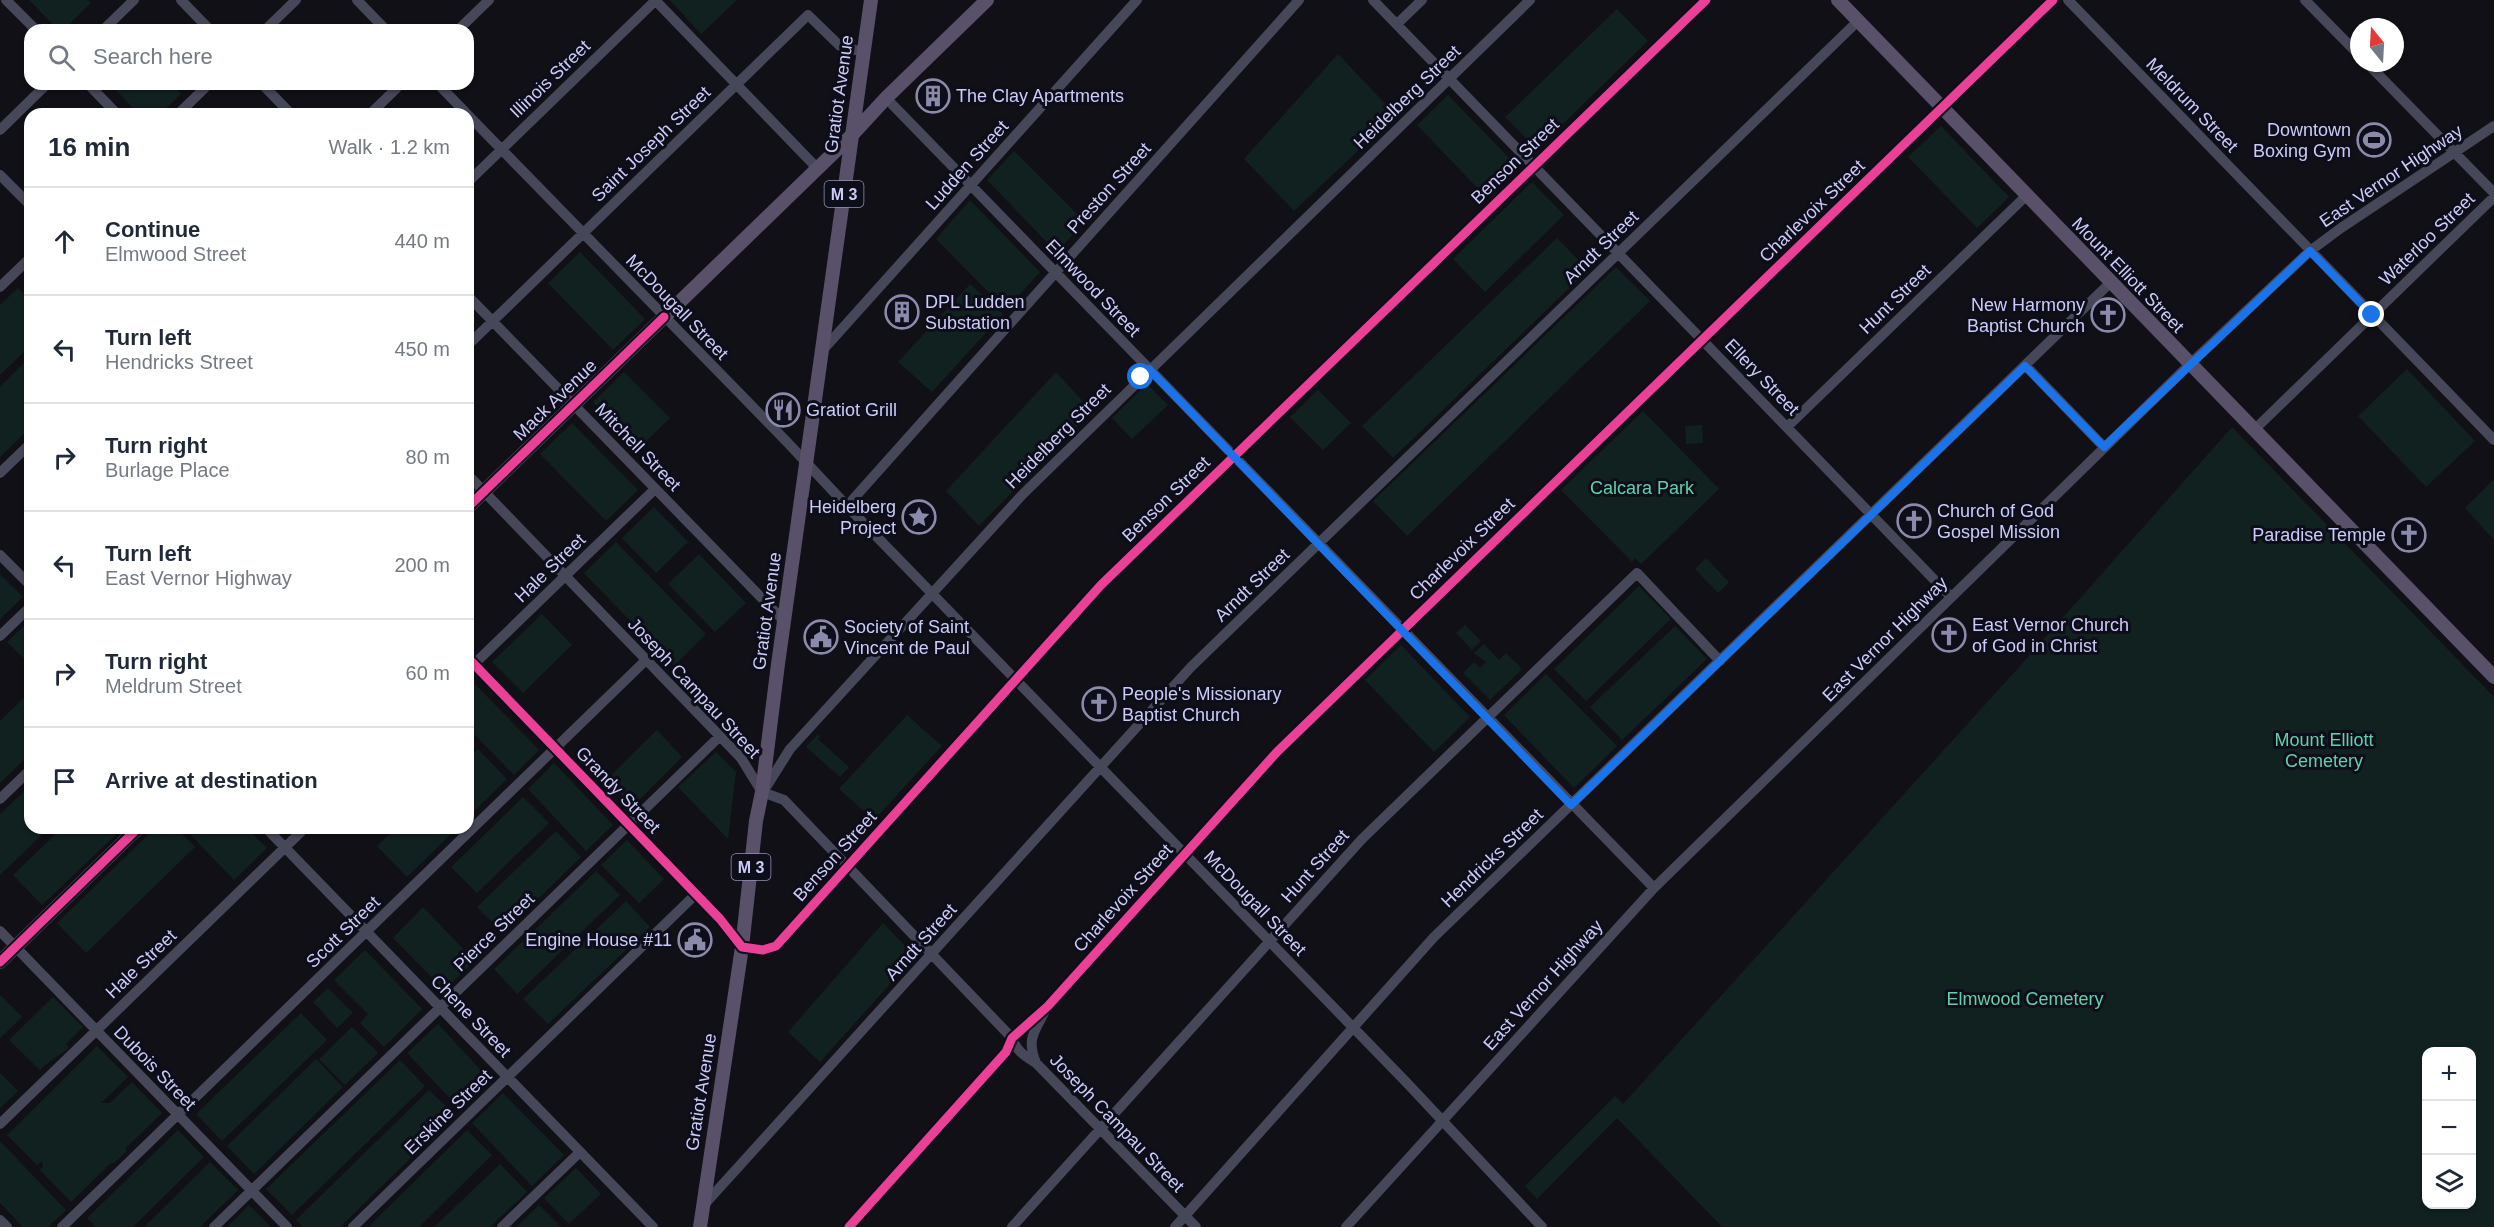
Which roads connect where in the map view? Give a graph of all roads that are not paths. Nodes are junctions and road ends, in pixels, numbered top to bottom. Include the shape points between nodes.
1 (6, 0) edge
2 (134, 0) edge
3 (181, 0) edge
4 (296, 0) edge
5 (357, 0) edge
6 (489, 0) edge
7 (655, 0) edge
8 (871, 0) edge
9 (987, 0) edge
10 (1137, 0) edge
11 (1299, 0) edge
12 (1373, 0) edge
13 (1422, 0) edge
14 (1530, 0) edge
15 (1706, 0) edge
16 (1838, 0) edge
17 (2053, 0) edge
18 (2068, 0) edge
19 (2305, 0) edge
20 (1858, 21) junction
21 (30, 24) edge
22 (109, 24) edge
23 (204, 24) edge
24 (271, 24) edge
25 (380, 24) edge
26 (464, 24) edge
27 (1397, 24) junction
28 (2350, 46) edge
29 (863, 52) junction
30 (2376, 72) edge
31 (1449, 79) junction
32 (737, 84) junction
33 (41, 90) edge
34 (94, 90) edge
35 (203, 90) edge
36 (268, 90) edge
37 (395, 90) edge
38 (444, 90) edge
39 (886, 98) junction
40 (111, 108) edge
41 (184, 108) edge
42 (285, 108) edge
43 (376, 108) edge
44 (462, 108) edge
45 (1942, 108) junction
46 (474, 120) edge
47 (2494, 126) edge
48 (0, 130) edge
49 (852, 135) junction
50 (501, 149) junction
51 (2454, 152) junction
52 (1534, 166) junction
53 (817, 168) junction
54 (0, 174) edge
55 (474, 176) edge
56 (971, 185) junction
57 (2027, 195) junction
58 (2494, 195) edge
59 (24, 200) edge
60 (582, 233) junction
61 (2310, 251) junction
62 (1618, 253) junction
63 (24, 264) edge
64 (1055, 273) junction
65 (2111, 282) junction
66 (0, 287) edge
67 (474, 302) edge
68 (2372, 315) junction
69 (664, 317) junction
70 (492, 321) junction
71 (474, 339) edge
72 (1702, 340) junction
73 (822, 351) junction
74 (2190, 364) junction
75 (2025, 366) junction
76 (1149, 369) junction
77 (574, 405) junction
78 (1787, 427) junction
79 (2254, 430) junction
80 (2494, 440) edge
81 (2104, 447) junction
82 (24, 450) edge
83 (1233, 456) junction
84 (806, 462) junction
85 (0, 473) edge
86 (474, 481) edge
87 (654, 489) junction
88 (484, 492) junction
89 (474, 501) edge
90 (847, 506) junction
91 (1871, 514) junction
92 (1318, 543) junction
93 (0, 555) edge
94 (565, 576) junction
95 (24, 579) edge
96 (931, 593) junction
97 (1951, 597) junction
98 (24, 613) edge
99 (784, 621) junction
100 (1402, 630) junction
101 (0, 636) edge
102 (474, 660) edge
103 (646, 660) junction
104 (1719, 661) junction
105 (474, 668) edge
106 (2493, 675) edge
107 (1016, 680) junction
108 (1486, 717) junction
109 (720, 736) junction
110 (555, 748) junction
111 (1100, 767) junction
112 (24, 776) edge
113 (762, 792) junction
114 (0, 799) edge
115 (1571, 805) junction
116 (629, 824) junction
117 (474, 827) edge
118 (132, 834) edge
119 (272, 834) edge
120 (299, 834) edge
121 (467, 834) edge
122 (285, 848) junction
123 (1185, 854) junction
124 (847, 867) junction
125 (1654, 888) junction
126 (695, 895) junction
127 (0, 931) edge
128 (366, 932) junction
129 (1269, 941) junction
130 (16, 947) junction
131 (742, 947) junction
132 (932, 955) junction
133 (0, 962) edge
134 (1048, 1006) junction
135 (440, 1008) junction
136 (1353, 1028) junction
137 (97, 1030) junction
138 (1012, 1038) junction
139 (1036, 1063) junction
140 (507, 1077) junction
141 (178, 1114) junction
142 (1441, 1121) junction
143 (0, 1124) edge
144 (1101, 1129) junction
145 (580, 1152) junction
146 (252, 1190) junction
147 (703, 1206) junction
148 (1185, 1216) junction
149 (0, 1220) edge
150 (646, 1225) edge
151 (7, 1227) edge
152 (62, 1227) edge
153 (214, 1227) edge
154 (287, 1227) edge
155 (353, 1227) edge
156 (502, 1227) edge
157 (700, 1227) edge
158 (849, 1227) edge
159 (1012, 1227) edge
160 (1175, 1227) edge
161 (1196, 1227) edge
162 (1346, 1227) edge
163 (1542, 1227) edge

1 - 21 street
2 - 22 street
3 - 23 street
4 - 24 street
5 - 25 street
6 - 26 street
7 - 32 street
7 - 50 street, Illinois Street
8 - 29 main road, Gratiot Avenue / M 3
9 - 39 main road, Mack Avenue
10 - 56 street, Ludden Street
11 - 64 street, Preston Street
12 - 27 street, Ellery Street
13 - 27 street
14 - 31 street, Heidelberg Street
15 - 52 street, Benson Street
16 - 20 main road, Mount Elliott Street
17 - 45 street, Charlevoix Street
18 - 61 street, Meldrum Street
19 - 28 street
20 - 45 main road, Mount Elliott Street
20 - 62 street, Arndt Street
27 - 31 street, Ellery Street
29 - 32 street, Saint Joseph Street via 840,46 808,15
29 - 49 main road, Gratiot Avenue / M 3
30 - 51 street
31 - 52 street, Ellery Street
31 - 76 street, Heidelberg Street
32 - 53 street
32 - 60 street, Saint Joseph Street
33 - 48 street
34 - 40 street
35 - 41 street
36 - 42 street
37 - 43 street
38 - 44 street, McDougall Street
39 - 49 main road, Mack Avenue
39 - 56 street, Elmwood Street
45 - 57 main road, Mount Elliott Street
45 - 72 street, Charlevoix Street
46 - 50 street, McDougall Street
47 - 51 street, East Vernor Highway
49 - 53 main road, Mack Avenue
49 - 73 main road, Gratiot Avenue / M 3
50 - 55 street, Illinois Street
50 - 60 street, McDougall Street
51 - 58 street
51 - 61 street, East Vernor Highway
52 - 62 street, Ellery Street
52 - 83 street, Benson Street
53 - 69 main road, Mack Avenue
54 - 59 street
56 - 64 street, Elmwood Street
56 - 73 street, Ludden Street
57 - 65 main road, Mount Elliott Street
57 - 78 street, Hunt Street
58 - 68 street, Waterloo Street
60 - 69 street, McDougall Street
60 - 70 street, Saint Joseph Street
61 - 68 street, Meldrum Street
61 - 74 street, East Vernor Highway
62 - 72 street, Ellery Street
62 - 92 street, Arndt Street
63 - 66 street
64 - 76 street, Elmwood Street
64 - 90 street, Preston Street
65 - 74 main road, Mount Elliott Street
65 - 75 street, Hendricks Street
67 - 70 street, Mitchell Street
68 - 79 street, Waterloo Street
68 - 80 street, Meldrum Street
69 - 77 main road, Mack Avenue
69 - 84 street, McDougall Street
70 - 71 street, Saint Joseph Street
70 - 77 street, Mitchell Street
72 - 78 street, Ellery Street
72 - 100 street, Charlevoix Street
73 - 84 main road, Gratiot Avenue / M 3
74 - 79 main road, Mount Elliott Street
74 - 81 street, East Vernor Highway
75 - 81 street
75 - 91 street, Hendricks Street
76 - 83 street, Elmwood Street
76 - 96 street, Heidelberg Street via 1023,494
77 - 87 street, Mitchell Street
77 - 88 main road, Mack Avenue
78 - 91 street, Ellery Street
79 - 106 main road, Mount Elliott Street
81 - 97 street, East Vernor Highway
82 - 85 street
83 - 92 street, Elmwood Street
83 - 107 street, Benson Street via 1101,585
84 - 90 street, McDougall Street
84 - 99 main road, Gratiot Avenue / M 3
86 - 88 street, Joseph Campau Street
87 - 94 street, Hale Street
87 - 99 street, Mitchell Street
88 - 89 main road, Mack Avenue
88 - 94 street, Joseph Campau Street
90 - 96 street, McDougall Street
91 - 97 street, Ellery Street
91 - 104 street, Hendricks Street
92 - 100 street, Elmwood Street
92 - 111 street, Arndt Street via 1191,667
93 - 95 street
94 - 102 street, Hale Street
94 - 103 street, Joseph Campau Street
96 - 107 street, McDougall Street
96 - 113 street, Heidelberg Street via 790,749
97 - 125 street, East Vernor Highway
98 - 101 street
99 - 113 main road, Gratiot Avenue / M 3
100 - 108 street, Elmwood Street
100 - 123 street, Charlevoix Street via 1266,764
103 - 109 street, Joseph Campau Street
103 - 110 street, Scott Street
104 - 108 street, Hunt Street via 1637,573
104 - 115 street, Hendricks Street
105 - 110 street, Grandy Street
107 - 111 street, McDougall Street
107 - 124 street, Benson Street
108 - 115 street, Elmwood Street
108 - 129 street, Hunt Street via 1362,839
109 - 113 street, Joseph Campau Street via 741,758
109 - 116 street, Pierce Street
110 - 116 street, Grandy Street
110 - 117 street, Scott Street
111 - 123 street, McDougall Street
111 - 132 street, Arndt Street
112 - 114 street
113 - 124 street, Joseph Campau Street via 784,800
113 - 131 main road, Gratiot Avenue / M 3
115 - 125 street, Elmwood Street
115 - 136 street, Hendricks Street via 1434,938
116 - 126 street, Grandy Street
116 - 135 street, Pierce Street
118 - 130 main road
119 - 122 street, Chene Street
120 - 122 street, Hale Street
121 - 128 street, Scott Street
122 - 128 street, Chene Street
122 - 137 street, Hale Street
123 - 129 street, McDougall Street
123 - 134 street, Charlevoix Street
124 - 131 street, Benson Street via 776,946 763,950
124 - 132 street, Joseph Campau Street
125 - 142 street, East Vernor Highway
126 - 131 street, Grandy Street
126 - 140 street, Erskine Street
127 - 130 street, Dubois Street
128 - 135 street, Chene Street
128 - 141 street, Scott Street
129 - 136 street, McDougall Street
129 - 144 street, Hunt Street
130 - 133 main road
130 - 137 street, Dubois Street
131 - 147 main road, Gratiot Avenue / M 3
132 - 138 street, Joseph Campau Street
132 - 147 street, Arndt Street
134 - 138 street, Charlevoix Street
134 - 139 street via 1031,1039
135 - 140 street, Chene Street
135 - 146 street, Pierce Street
136 - 142 street, McDougall Street
136 - 148 street, Hendricks Street
137 - 141 street, Dubois Street
137 - 143 street, Hale Street
138 - 139 street, Joseph Campau Street via 1022,1055
138 - 158 street, Charlevoix Street via 1006,1052
139 - 144 street, Joseph Campau Street
140 - 145 street, Chene Street
140 - 155 street, Erskine Street
141 - 146 street, Dubois Street
141 - 152 street, Scott Street
142 - 162 street, East Vernor Highway
142 - 163 street, McDougall Street
144 - 148 street, Joseph Campau Street
144 - 159 street, Hunt Street
145 - 150 street, Chene Street
145 - 156 street
146 - 153 street, Pierce Street
146 - 154 street, Dubois Street
147 - 157 main road, Gratiot Avenue / M 3
148 - 160 street, Hendricks Street
148 - 161 street, Joseph Campau Street
149 - 151 street

